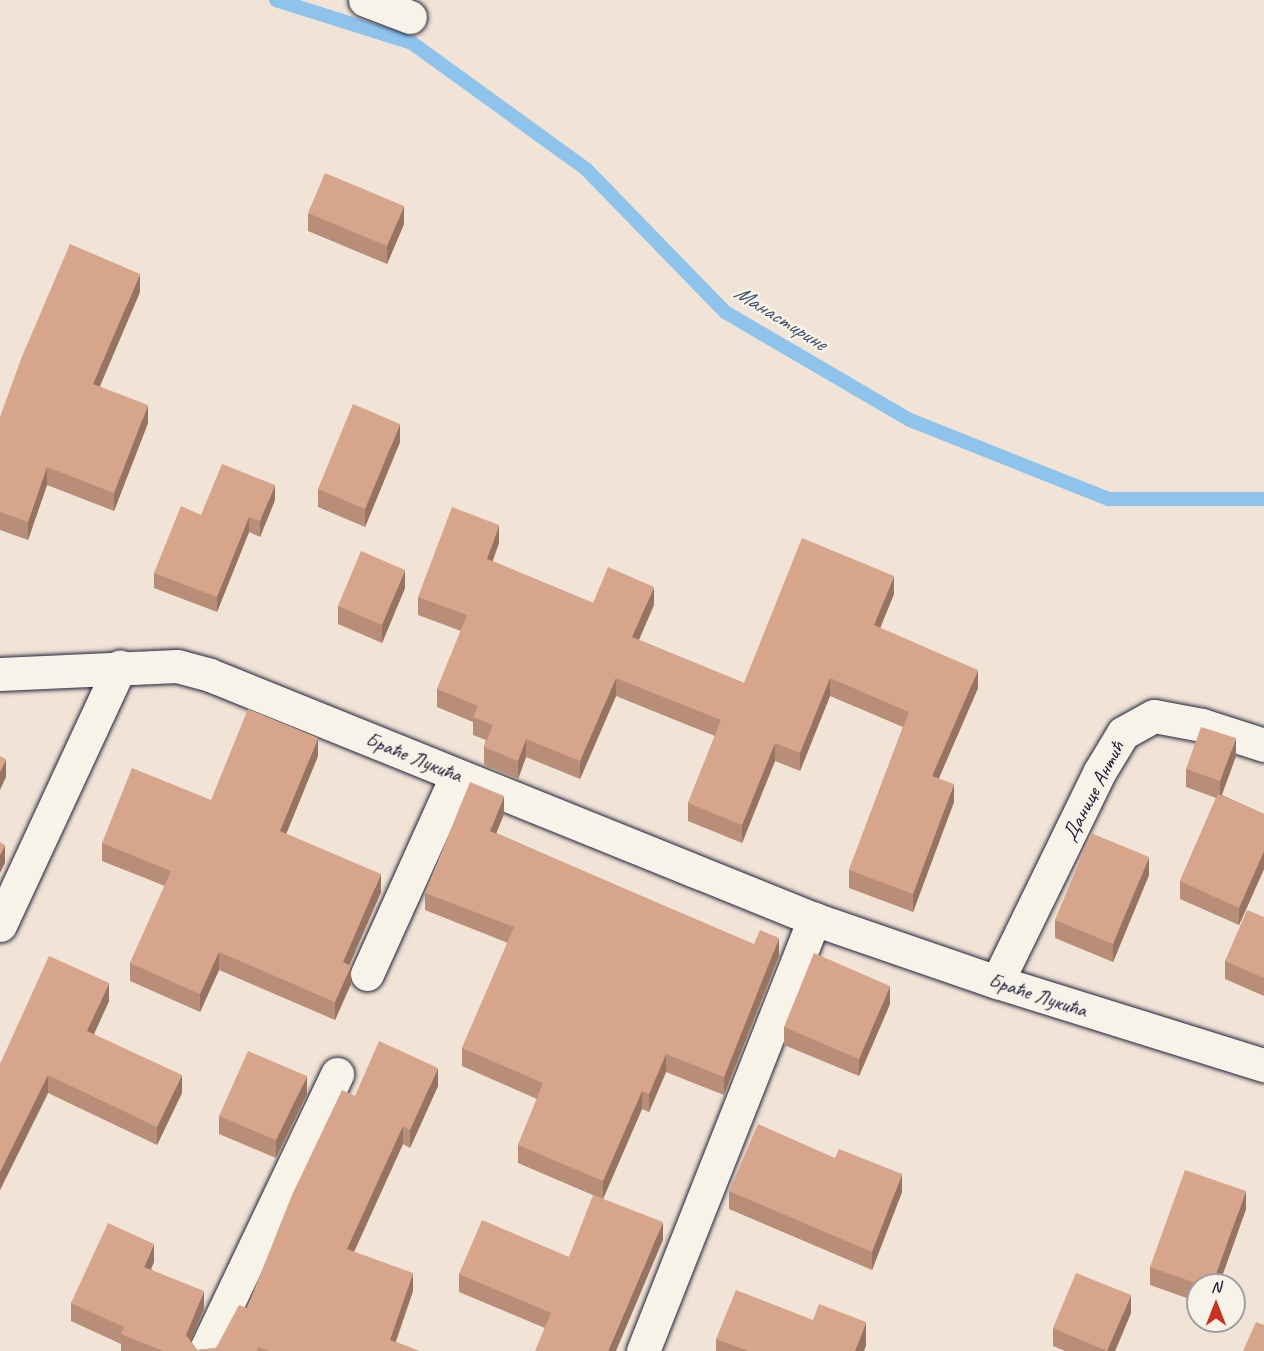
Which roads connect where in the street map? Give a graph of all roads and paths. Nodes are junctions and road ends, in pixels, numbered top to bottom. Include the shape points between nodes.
1 (365, 0) edge
2 (410, 16) dead end
3 (120, 666) junction
4 (0, 674) edge
5 (1264, 745) edge
6 (457, 774) junction
7 (814, 919) junction
8 (0, 925) edge
9 (367, 974) dead end
10 (997, 982) junction
11 (1264, 1065) edge
12 (337, 1074) dead end
13 (205, 1351) edge
14 (643, 1351) edge

1 - 2 street
3 - 4 street, Браће Лукића via 48,675
3 - 6 street, Браће Лукића via 177,666 210,675
3 - 8 street
5 - 10 street, Данице Антић via 1202,725 1154,716 1123,733 1100,771
6 - 7 street, Браће Лукића
6 - 9 street
7 - 10 street, Браће Лукића
7 - 14 street
10 - 11 street, Браће Лукића
12 - 13 street

